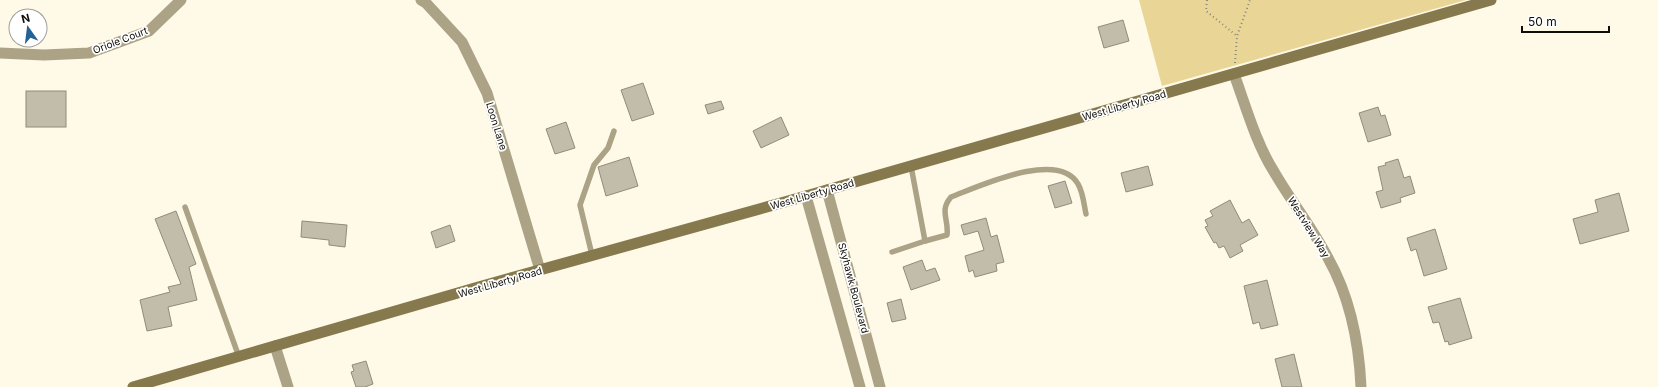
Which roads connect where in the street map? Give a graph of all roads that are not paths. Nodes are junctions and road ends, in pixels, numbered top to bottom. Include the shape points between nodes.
1 (181, 0) edge
2 (421, 0) edge
3 (1491, 0) edge
4 (0, 53) edge
5 (1234, 74) junction
6 (614, 130) dead end
7 (911, 166) junction
8 (827, 190) junction
9 (806, 196) junction
10 (185, 207) dead end
11 (1086, 214) dead end
12 (925, 242) junction
13 (892, 252) dead end
14 (592, 255) junction
15 (540, 270) junction
16 (275, 346) junction
17 (239, 357) junction
18 (133, 387) edge
19 (288, 387) edge
20 (860, 387) edge
21 (880, 387) edge
22 (1361, 387) edge

1 - 4 street, Oriole Court via 149,31 89,53
2 - 15 street, Loon Lane via 426,2 462,42 487,94
3 - 5 main road, West Liberty Road
5 - 7 main road, West Liberty Road
5 - 22 street, Westview Way via 1272,170 1329,258 1342,287 1351,317
6 - 14 lane via 608,148 594,165 580,205
7 - 8 main road, West Liberty Road
7 - 12 lane
8 - 9 main road, West Liberty Road
8 - 21 street, Skyhawk Boulevard
9 - 14 main road, West Liberty Road
9 - 20 street, Skyhawk Boulevard
10 - 17 lane
11 - 12 lane via 1078,184 1070,175 1061,171 1042,169 1018,172 951,197 945,204 944,212 948,227 947,235
12 - 13 lane
14 - 15 main road, West Liberty Road
15 - 16 main road, West Liberty Road
16 - 17 main road, West Liberty Road
16 - 19 street
17 - 18 main road, West Liberty Road

